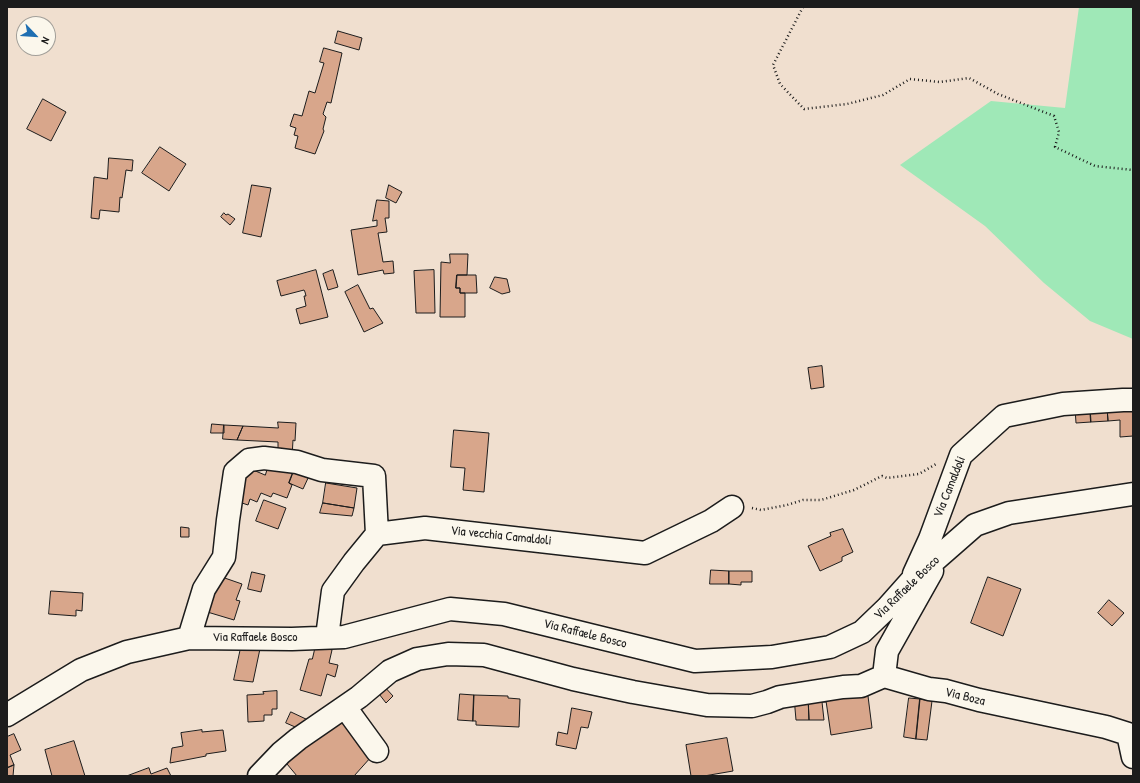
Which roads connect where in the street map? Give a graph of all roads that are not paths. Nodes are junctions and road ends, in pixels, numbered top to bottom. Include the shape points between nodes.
1 (1133, 400) edge
2 (1133, 494) edge
3 (732, 508) road end
4 (378, 534) junction
5 (943, 553) junction
6 (911, 581) junction
7 (328, 637) junction
8 (189, 638) junction
9 (81, 670) junction
10 (884, 676) junction
11 (345, 707) junction
12 (7, 715) edge
13 (7, 723) edge
14 (377, 751) dead end
15 (1133, 757) edge
16 (259, 776) edge

1 - 6 street, Via Camaldoli via 1063,404 1004,416 961,455 930,539
2 - 5 street, Via Raffaele Bosco via 1009,513 974,525
3 - 4 street, Via vecchia Camaldoli via 645,553 425,528
4 - 7 street via 333,591
4 - 8 street via 374,476 322,470 297,462 264,458 249,460 235,472 224,557 204,589
5 - 6 street, Via Raffaele Bosco
5 - 10 street via 887,651
6 - 7 street, Via Raffaele Bosco via 862,632 830,647 772,657 695,661 504,614 450,609 344,637
7 - 8 street, Via Raffaele Bosco
8 - 9 street, Via Raffaele Bosco via 127,652
9 - 12 street, Via Raffaele Bosco
9 - 13 street via 56,693
10 - 11 street via 861,686 780,697 752,706 707,705 573,679 484,656 448,654 417,660 390,671
10 - 15 street, Via Boza via 929,689 1128,734
11 - 14 street
11 - 16 street via 298,739

